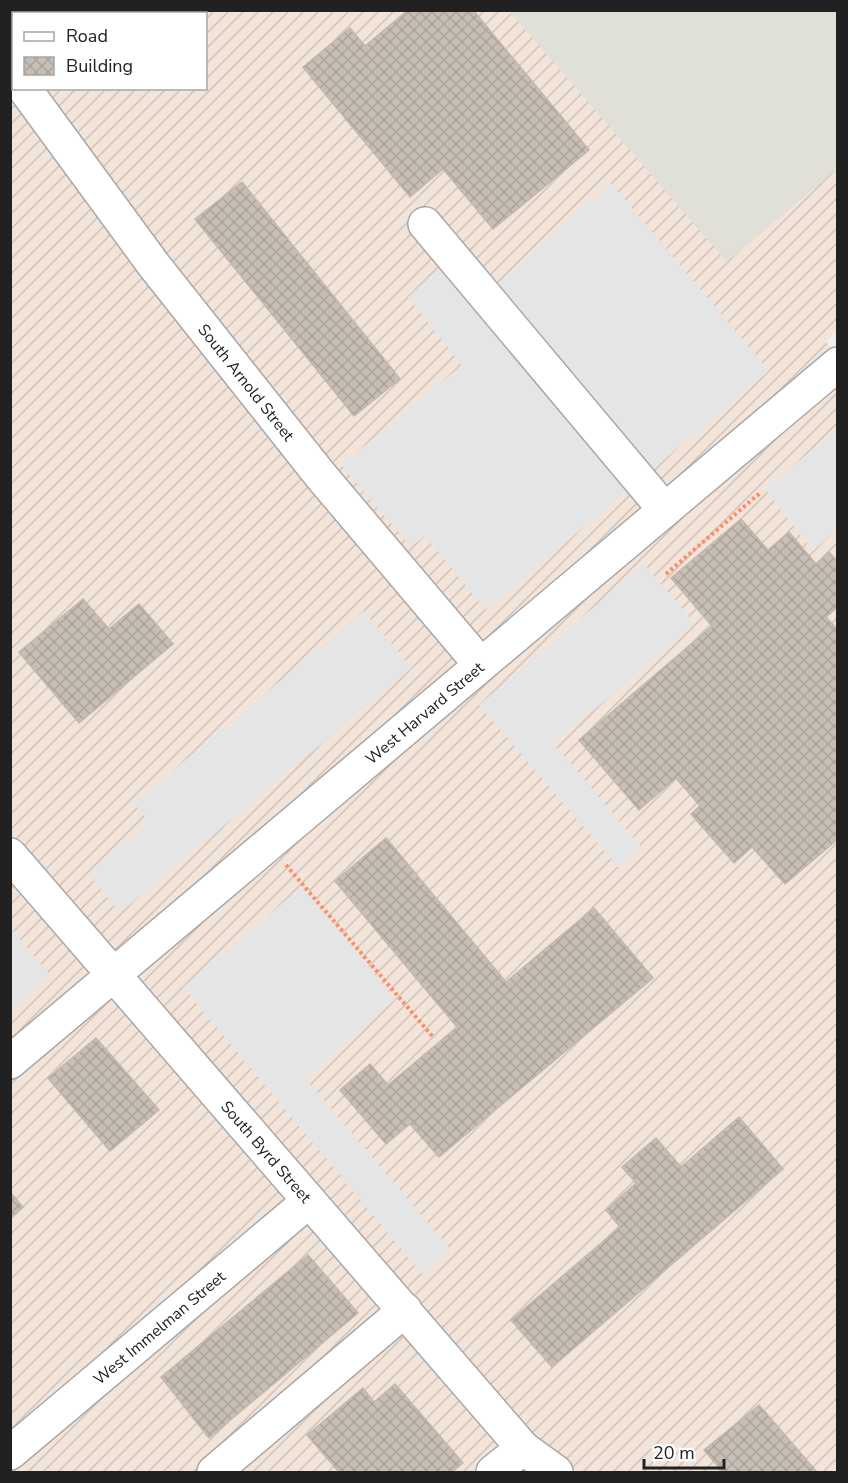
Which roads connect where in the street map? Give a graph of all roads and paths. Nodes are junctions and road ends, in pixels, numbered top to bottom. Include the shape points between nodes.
1 (25, 90) edge
2 (425, 224) dead end
3 (837, 364) edge
4 (760, 493) dead end
5 (665, 510) junction
6 (666, 574) dead end
7 (481, 665) junction
8 (11, 855) edge
9 (280, 858) dead end
10 (115, 974) junction
11 (433, 1037) dead end
12 (10, 1062) edge
13 (309, 1201) junction
14 (405, 1310) junction
15 (523, 1448) junction
16 (10, 1453) edge
17 (214, 1473) edge
18 (494, 1473) edge
19 (556, 1473) edge

1 - 7 street, South Arnold Street via 153,264 321,476
2 - 5 street
3 - 5 street, West Harvard Street
4 - 6 path
5 - 7 street, West Harvard Street
7 - 10 street, West Harvard Street
8 - 10 street, South Byrd Street
9 - 11 path
10 - 12 street, West Harvard Street
10 - 13 street, South Byrd Street
13 - 14 street, South Byrd Street
13 - 16 street, West Immelman Street
14 - 15 street, South Byrd Street
14 - 17 street
15 - 18 street
15 - 19 street, South Byrd Street

